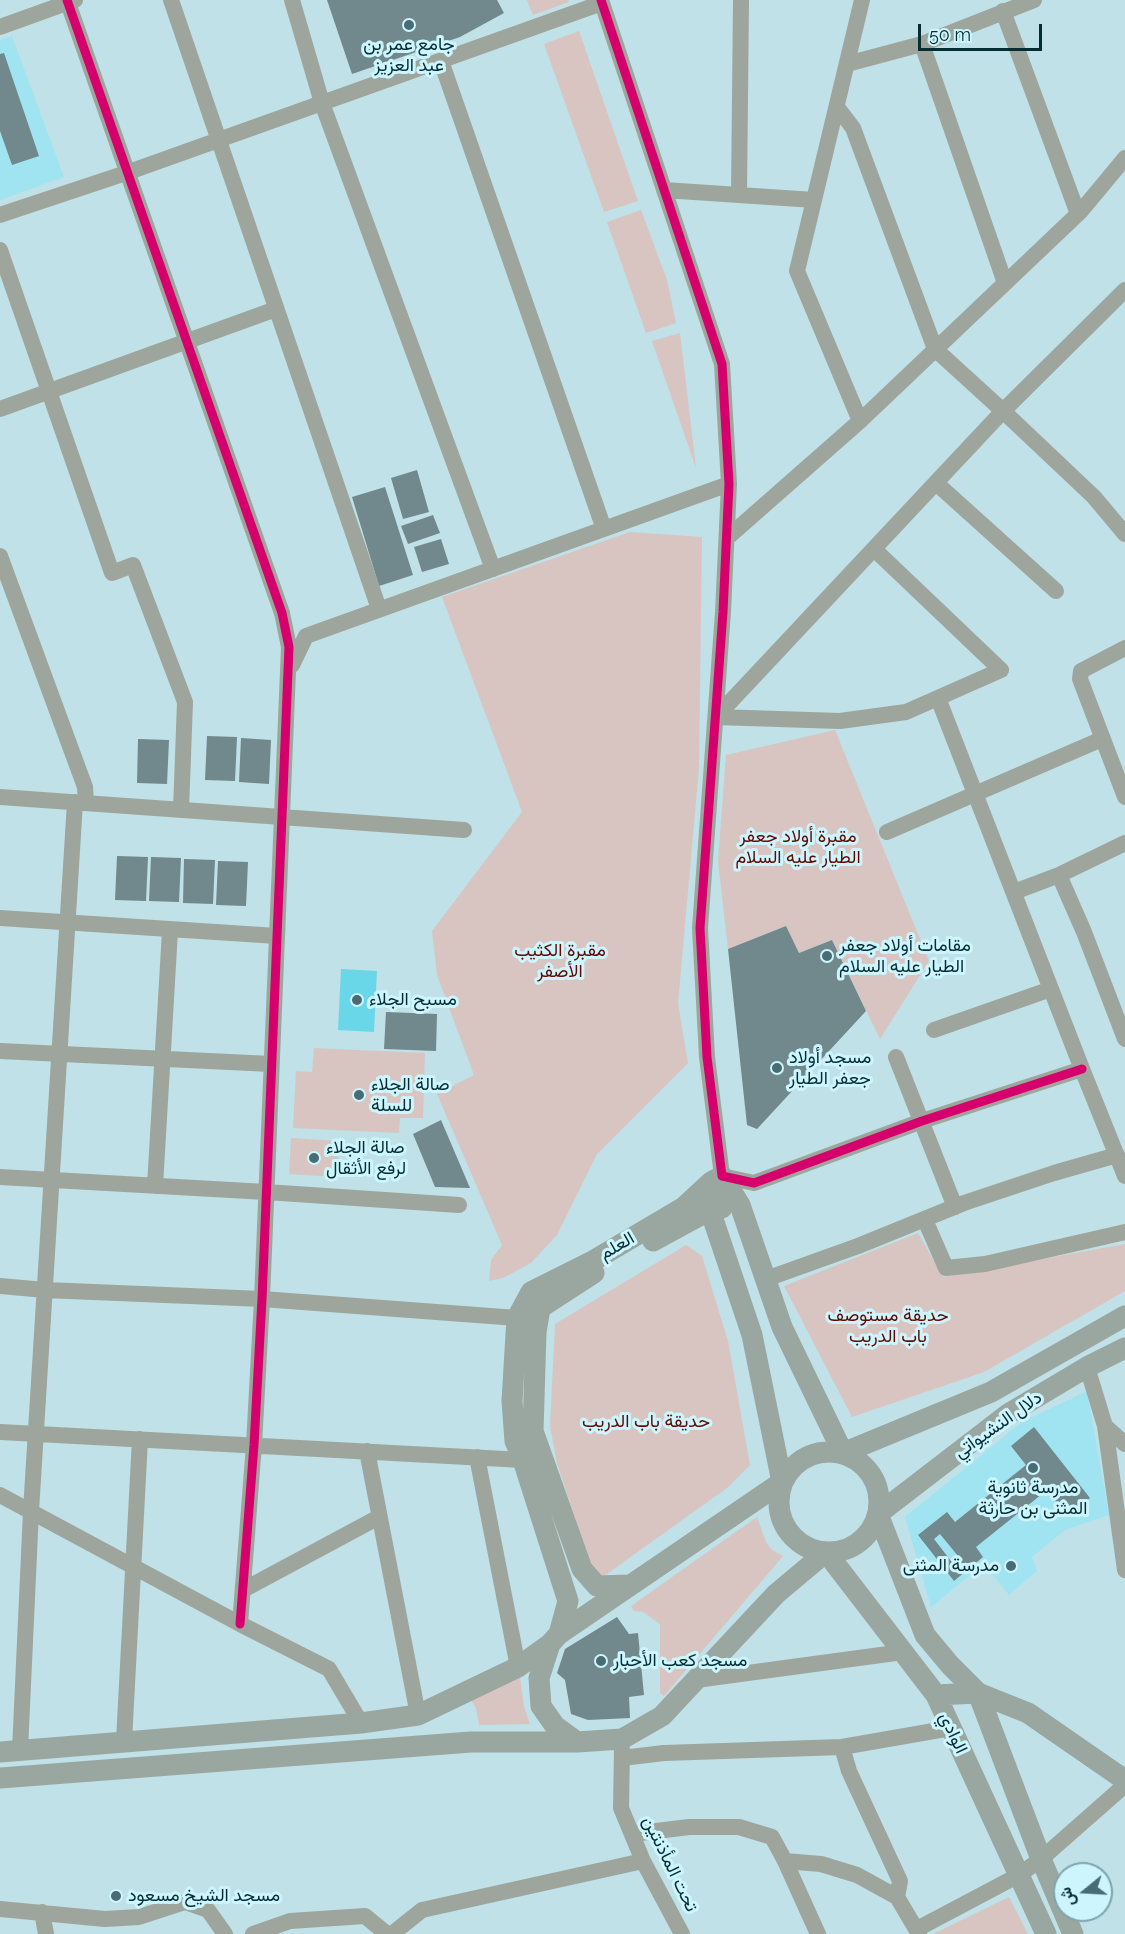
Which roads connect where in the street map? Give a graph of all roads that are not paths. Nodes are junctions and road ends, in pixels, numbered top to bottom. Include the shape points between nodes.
1 (171, 0) edge
2 (292, 0) edge
3 (741, 0) edge
4 (862, 0) edge
5 (1034, 0) edge
6 (70, 1) edge
7 (601, 2) edge
8 (1003, 11) junction
9 (0, 27) edge
10 (922, 44) junction
11 (441, 61) junction
12 (847, 64) junction
13 (322, 103) junction
14 (837, 106) junction
15 (218, 140) junction
16 (1125, 158) edge
17 (126, 173) junction
18 (664, 190) junction
19 (739, 195) junction
20 (814, 200) junction
21 (1078, 214) junction
22 (0, 215) edge
23 (0, 250) edge
24 (1005, 283) junction
25 (1125, 290) edge
26 (276, 309) junction
27 (186, 342) junction
28 (935, 349) junction
29 (49, 391) junction
30 (0, 409) edge
31 (1004, 411) junction
32 (860, 421) junction
33 (936, 483) junction
34 (729, 484) junction
35 (604, 529) junction
36 (1125, 533) edge
37 (727, 538) junction
38 (874, 549) junction
39 (0, 556) edge
40 (493, 568) junction
41 (1056, 591) dead end
42 (379, 609) junction
43 (1125, 648) edge
44 (288, 673) junction
45 (938, 698) junction
46 (716, 717) junction
47 (1102, 740) junction
48 (975, 793) junction
49 (0, 797) edge
50 (1125, 797) edge
51 (81, 803) junction
52 (181, 810) junction
53 (281, 817) junction
54 (464, 830) dead end
55 (887, 832) dead end
56 (1125, 843) edge
57 (1059, 875) junction
58 (1014, 892) junction
59 (0, 918) edge
60 (68, 922) junction
61 (170, 930) junction
62 (277, 936) junction
63 (1051, 989) junction
64 (934, 1030) dead end
65 (1125, 1039) edge
66 (0, 1051) edge
67 (60, 1054) junction
68 (896, 1057) dead end
69 (164, 1059) junction
70 (272, 1064) junction
71 (1082, 1069) junction
72 (922, 1121) junction
73 (1117, 1155) junction
74 (722, 1176) junction
75 (1125, 1176) edge
76 (0, 1177) edge
77 (52, 1180) junction
78 (155, 1186) junction
79 (266, 1192) junction
80 (740, 1204) junction
81 (459, 1205) dead end
82 (955, 1207) junction
83 (710, 1210) junction
84 (925, 1220) junction
85 (1125, 1232) edge
86 (766, 1279) junction
87 (0, 1286) edge
88 (45, 1290) junction
89 (262, 1299) junction
90 (540, 1308) junction
91 (1125, 1316) edge
92 (517, 1318) junction
93 (1125, 1348) edge
94 (1088, 1367) junction
95 (1105, 1426) junction
96 (0, 1432) edge
97 (37, 1434) junction
98 (140, 1439) junction
99 (1125, 1444) edge
100 (254, 1445) junction
101 (368, 1451) junction
102 (843, 1453) junction
103 (477, 1457) junction
104 (523, 1460) junction
105 (782, 1482) junction
106 (0, 1495) edge
107 (31, 1511) junction
108 (878, 1514) junction
109 (380, 1517) junction
110 (826, 1552) junction
111 (132, 1566) junction
112 (1125, 1570) edge
113 (630, 1585) junction
114 (243, 1590) junction
115 (240, 1624) junction
116 (555, 1639) junction
117 (903, 1652) junction
118 (518, 1666) junction
119 (696, 1680) junction
120 (978, 1693) junction
121 (936, 1695) junction
122 (418, 1715) junction
123 (361, 1723) junction
124 (951, 1728) junction
125 (124, 1741) junction
126 (577, 1742) junction
127 (842, 1747) junction
128 (622, 1748) junction
129 (10, 1751) edge
130 (0, 1778) edge
131 (1125, 1779) edge
132 (1125, 1785) edge
133 (632, 1834) junction
134 (1041, 1859) junction
135 (643, 1861) junction
136 (785, 1861) junction
137 (1019, 1875) junction
138 (897, 1897) junction
139 (0, 1909) edge
140 (42, 1912) junction
141 (108, 1926) edge
142 (918, 1932) edge
143 (46, 1934) edge
144 (225, 1934) edge
145 (253, 1934) edge
146 (387, 1934) edge
147 (392, 1934) edge
148 (682, 1934) edge
149 (818, 1934) edge
150 (1046, 1934) edge
151 (1074, 1934) edge

1 - 15 street
2 - 13 street
3 - 19 street
4 - 12 street
5 - 8 street
6 - 9 street
6 - 17 street
7 - 11 street
7 - 18 street
8 - 10 street
8 - 21 street
10 - 12 street
10 - 24 street
11 - 13 street
11 - 35 street
12 - 14 street
13 - 15 street
13 - 40 street
14 - 20 street
14 - 28 street via 853,128
15 - 17 street
15 - 26 street
16 - 21 street
17 - 22 street
17 - 27 street
18 - 19 street
18 - 34 street via 722,364
19 - 20 street
20 - 32 street via 797,271
21 - 24 street
23 - 29 street
24 - 28 street
25 - 31 street
26 - 27 street
26 - 42 street
27 - 29 street
27 - 44 street via 282,614 289,647
28 - 31 street
28 - 32 street
29 - 30 street
29 - 52 street via 112,573 133,566 185,702
31 - 33 street
31 - 36 street via 1094,497
32 - 37 street
33 - 38 street
33 - 41 street
34 - 35 street
34 - 37 street
35 - 40 street
37 - 46 street
38 - 45 street via 1001,670
38 - 46 street
39 - 51 street via 85,787
40 - 42 street
42 - 44 street via 306,636
43 - 47 street via 1081,671 1080,679
44 - 53 street
45 - 46 street via 906,712 840,721
45 - 48 street
46 - 74 street via 700,928 707,1057
47 - 48 street
47 - 50 street
48 - 55 street
48 - 58 street
49 - 51 street
51 - 52 street
51 - 60 street
52 - 53 street
53 - 54 street
53 - 62 street
56 - 57 street
57 - 58 street
57 - 65 street
58 - 63 street
59 - 60 street
60 - 61 street
60 - 67 street
61 - 62 street
61 - 69 street
62 - 70 street
63 - 64 street
63 - 71 street
66 - 67 street
67 - 69 street
67 - 77 street
68 - 72 street
69 - 70 street
69 - 78 street
70 - 79 street
71 - 72 street
71 - 73 street
72 - 74 street via 754,1183
72 - 82 street
73 - 75 street
73 - 82 street
74 - 80 main road
74 - 83 main road
74 - 92 main road, العلم via 684,1207 531,1292
76 - 77 street
77 - 78 street
77 - 88 street
78 - 79 street
79 - 81 street
79 - 89 street
80 - 83 main road, العلم
80 - 86 main road
82 - 84 street
83 - 90 main road, العلم
83 - 105 main road via 752,1335
84 - 85 street via 946,1268 985,1264
84 - 86 street
86 - 102 main road via 782,1327
87 - 88 street
88 - 89 street
88 - 97 street
89 - 92 street
89 - 100 street
90 - 92 main road, العلم
90 - 113 main road via 533,1431 582,1569 597,1586
91 - 102 main road via 991,1392
92 - 104 main road via 512,1401 515,1441
93 - 94 main road, دلال النشيواتي
94 - 95 street
94 - 108 main road, دلال النشيواتي via 1008,1413
95 - 99 street
95 - 112 street
96 - 97 street
97 - 98 street
97 - 107 street
98 - 100 street
98 - 111 street
100 - 101 street
100 - 114 street
101 - 103 street
101 - 109 street
102 - 105 main road via 814,1453 801,1460
102 - 108 main road via 857,1459 876,1483
103 - 104 street
103 - 118 street
104 - 116 main road via 568,1601
105 - 110 main road via 780,1514 786,1529 810,1549
105 - 113 main road
106 - 107 street
107 - 111 street
107 - 129 street
108 - 110 main road via 859,1543
108 - 120 main road via 925,1635
109 - 114 street
109 - 122 street
110 - 117 main road, الوادي
110 - 119 main road via 776,1594
111 - 115 street
111 - 125 street
113 - 116 main road
114 - 115 street
115 - 123 street via 329,1669
116 - 118 main road
116 - 126 main road via 539,1678 541,1706 555,1726
117 - 119 street
117 - 121 main road, الوادي
118 - 122 main road
119 - 128 main road via 662,1716
120 - 121 main road
120 - 131 main road via 1028,1713
120 - 134 main road, الوادي
121 - 124 main road, الوادي
122 - 123 main road
123 - 125 main road
124 - 127 street
124 - 137 main road, الوادي
125 - 129 main road
126 - 128 main road
126 - 130 main road via 471,1743
127 - 128 street via 664,1753
127 - 138 street via 849,1772 900,1881
128 - 133 street, تحت المأذنتين via 621,1808
132 - 134 street
133 - 135 street, تحت المأذنتين
133 - 136 street via 688,1827 739,1827 772,1837
134 - 137 street
134 - 151 main road, الوادي
135 - 147 street via 422,1910
135 - 148 street, تحت المأذنتين
136 - 138 street via 821,1864 857,1875
136 - 149 street
137 - 142 street
137 - 150 main road, الوادي
138 - 142 street
139 - 140 street
140 - 141 street
140 - 143 street
141 - 144 street via 185,1902 208,1910
145 - 146 street via 290,1921 365,1916

